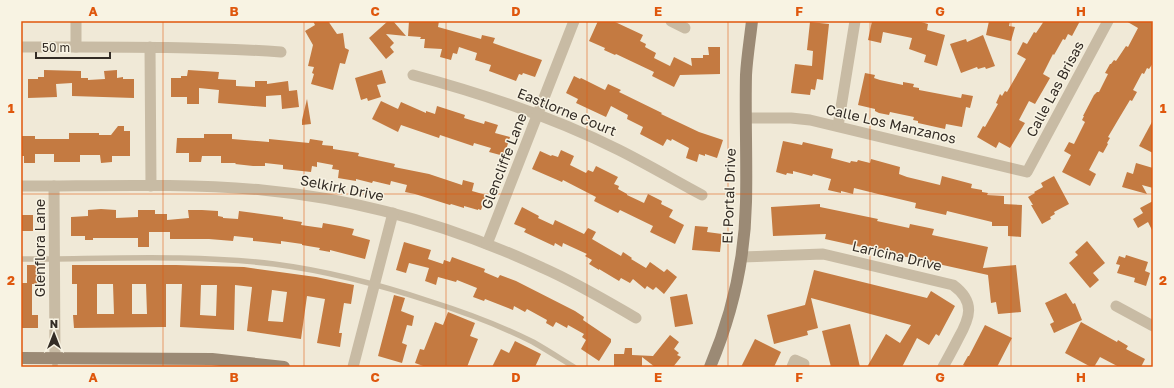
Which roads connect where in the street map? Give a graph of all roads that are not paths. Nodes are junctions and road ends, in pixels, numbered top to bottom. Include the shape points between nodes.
1 (76, 21) edge
2 (574, 21) edge
3 (671, 21) edge
4 (752, 21) edge
5 (855, 21) edge
6 (1108, 21) edge
7 (685, 28) dead end
8 (21, 47) edge
9 (76, 47) junction
10 (150, 47) junction
11 (281, 52) dead end
12 (413, 75) dead end
13 (538, 114) junction
14 (746, 118) junction
15 (838, 126) junction
16 (1028, 172) joint
17 (21, 186) edge
18 (54, 186) junction
19 (151, 186) junction
20 (702, 195) dead end
21 (393, 213) junction
22 (488, 244) junction
23 (742, 258) junction
24 (21, 259) edge
25 (55, 259) junction
26 (374, 284) junction
27 (1116, 306) dead end
28 (636, 318) dead end
29 (1153, 326) edge
30 (21, 358) edge
31 (55, 363) edge
32 (211, 363) edge
33 (804, 364) dead end
34 (284, 367) edge
35 (353, 367) edge
36 (574, 367) edge
37 (710, 367) edge
38 (792, 367) edge
39 (943, 367) edge

1 - 9 street
2 - 13 street, Glencliffe Lane
3 - 7 street
4 - 14 street, El Portal Drive via 746,74
5 - 15 street
6 - 16 street, Calle Las Brisas
8 - 9 street
9 - 10 street
10 - 11 street
10 - 19 street
12 - 13 street, Eastlorne Court
13 - 20 street, Eastlorne Court via 618,149
13 - 22 street, Glencliffe Lane
14 - 15 street, Calle Los Manzanos via 791,118
14 - 23 street, El Portal Drive via 746,203
15 - 16 street, Calle Los Manzanos
17 - 18 street, Selkirk Drive
18 - 19 street, Selkirk Drive
18 - 25 street, Glenflora Lane
19 - 21 street, Selkirk Drive via 264,190
21 - 22 street, Selkirk Drive
21 - 26 street
22 - 28 street, Selkirk Drive via 584,288
23 - 37 street, El Portal Drive via 728,316
23 - 39 street, Laricina Drive via 824,254 953,285 966,298 969,314
24 - 25 lane
25 - 26 lane via 200,258 267,263
25 - 31 street, Glenflora Lane
26 - 35 street
26 - 36 lane via 396,289 493,324
27 - 29 street
30 - 31 street
31 - 32 street
32 - 34 street
33 - 38 street via 795,360

